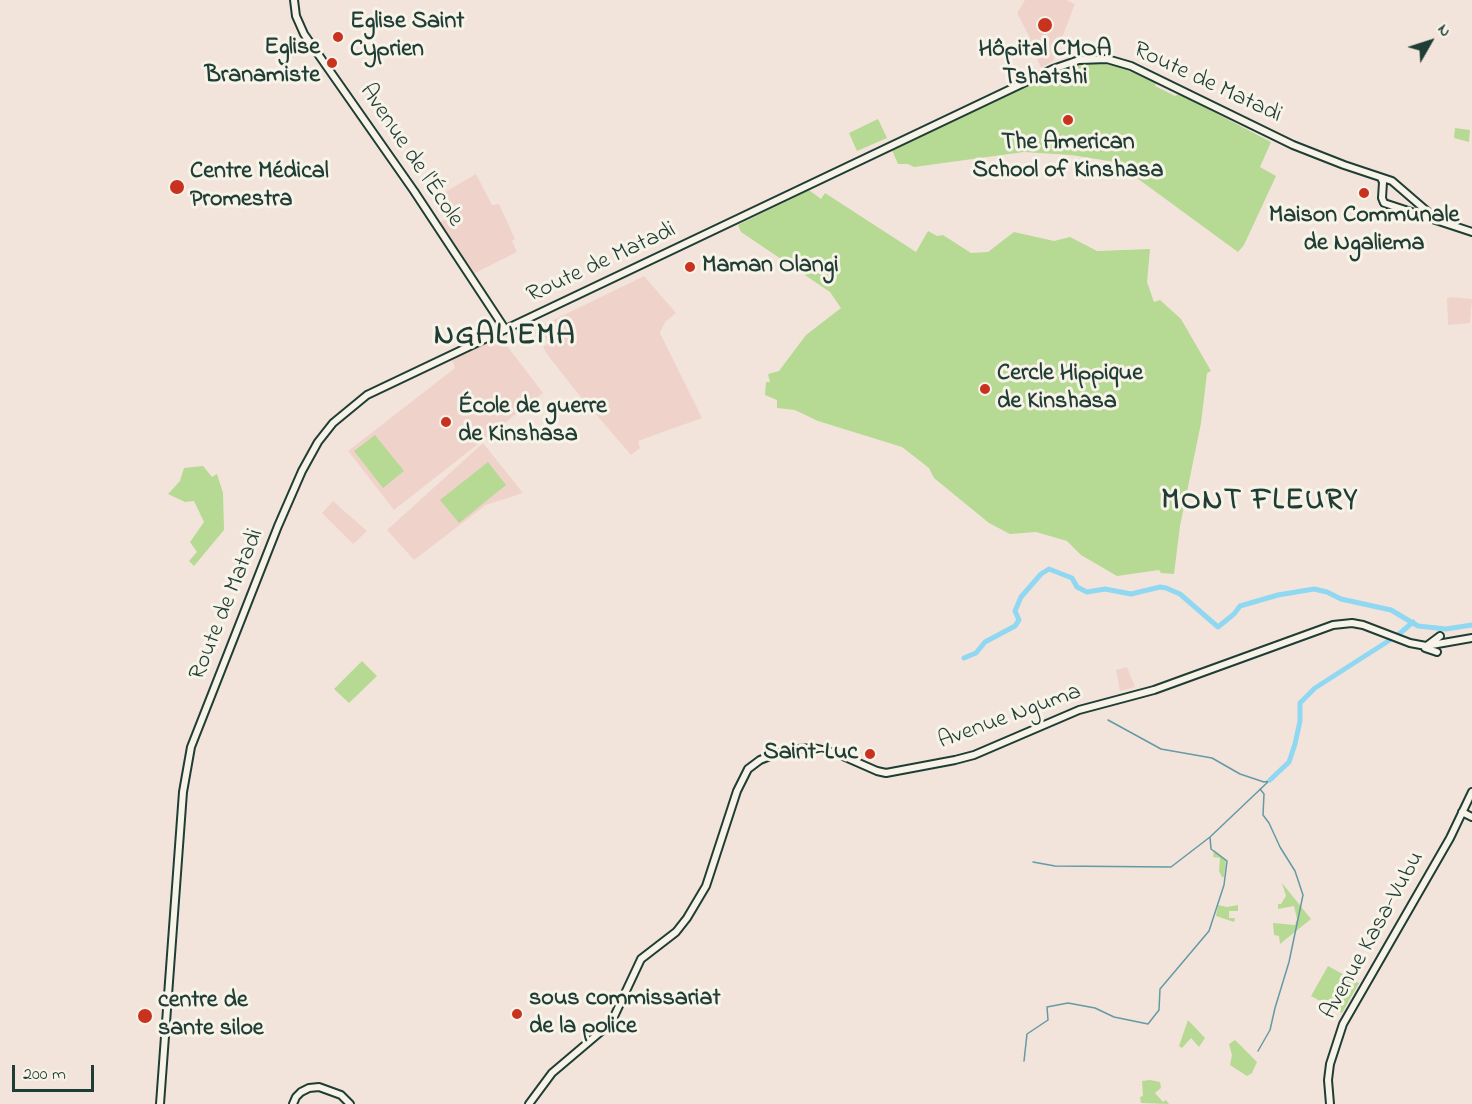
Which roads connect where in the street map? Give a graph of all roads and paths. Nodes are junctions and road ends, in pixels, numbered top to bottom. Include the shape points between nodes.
1 (294, 0) edge
2 (1381, 178) junction
3 (1417, 204) junction
4 (1413, 212) junction
5 (1436, 219) junction
6 (1472, 232) edge
7 (505, 329) junction
8 (1472, 638) edge
9 (1456, 642) junction
10 (1419, 645) junction
11 (1426, 646) junction
12 (1437, 652) dead end
13 (1472, 792) edge
14 (1462, 812) junction
15 (1472, 817) edge
16 (160, 1104) edge
17 (293, 1104) edge
18 (350, 1104) edge
19 (529, 1104) edge
20 (1330, 1104) edge

1 - 7 main road, Avenue de l'École via 304,34
2 - 3 main road, Route de Matadi via 1399,185
2 - 4 main road, Route de Matadi via 1384,203
2 - 7 main road, Route de Matadi via 1293,146 1131,66 1107,59 1079,60
3 - 4 main road
3 - 5 main road, Route de Matadi
4 - 5 main road, Route de Matadi
5 - 6 main road, Route de Matadi
7 - 16 main road, Route de Matadi via 384,385 350,408 318,442 291,495 187,765
8 - 9 main road, Avenue Nguma
9 - 11 main road, Avenue Nguma
9 - 11 main road via 1441,636
10 - 11 main road, Avenue Nguma
10 - 12 main road
10 - 19 main road, Avenue Nguma via 1363,625 1333,625 1128,699 1079,710 974,755 892,773 809,748 785,750 760,760 748,769 737,791 706,886 692,911 679,929 641,959 611,1023 552,1073
13 - 14 main road, Avenue Kasa-Vubu
14 - 15 main road
14 - 20 main road, Avenue Kasa-Vubu via 1343,1024 1330,1064
17 - 18 main road via 305,1089 319,1087 341,1095

